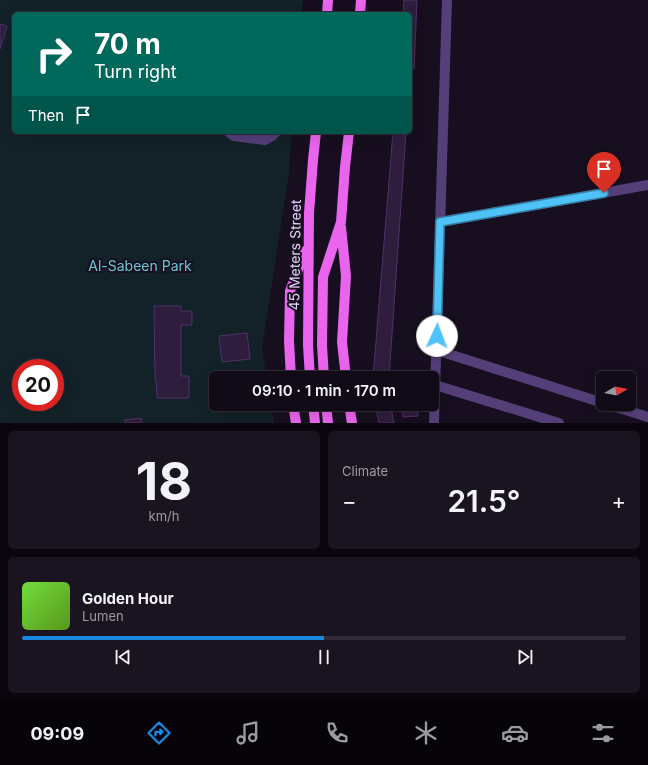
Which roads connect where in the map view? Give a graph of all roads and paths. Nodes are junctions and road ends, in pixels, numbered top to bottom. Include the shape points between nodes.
1 (328, 0) edge
2 (360, 0) edge
3 (447, 0) edge
4 (327, 12) edge
5 (360, 12) edge
6 (232, 134) edge
7 (274, 134) edge
8 (316, 134) edge
9 (349, 134) edge
10 (648, 185) edge
11 (341, 222) junction
12 (440, 222) junction
13 (308, 243) junction
14 (436, 350) junction
15 (291, 371) edge
16 (310, 371) edge
17 (324, 371) edge
18 (345, 371) edge
19 (435, 371) edge
20 (439, 386) edge
21 (596, 401) edge
22 (294, 411) edge
23 (314, 411) edge
24 (327, 411) edge
25 (350, 411) edge
26 (434, 411) edge
27 (628, 411) edge
28 (648, 417) edge
29 (296, 423) edge
30 (315, 423) edge
31 (328, 423) edge
32 (352, 423) edge
33 (434, 423) edge
34 (559, 423) edge

1 - 4 main road
2 - 5 main road
3 - 12 lane
6 - 7 lane via 265,140
8 - 13 main road, 45 Meters Street
9 - 11 main road, 45 Meters Street
10 - 12 lane
11 - 17 main road, 45 Meters Street via 323,277
11 - 18 main road via 346,276 342,342
12 - 14 lane
13 - 15 main road via 290,291
13 - 16 main road, 45 Meters Street
14 - 19 lane
14 - 21 lane
20 - 34 lane
22 - 29 main road
23 - 30 main road
24 - 31 main road
25 - 32 main road
26 - 33 lane
27 - 28 lane

